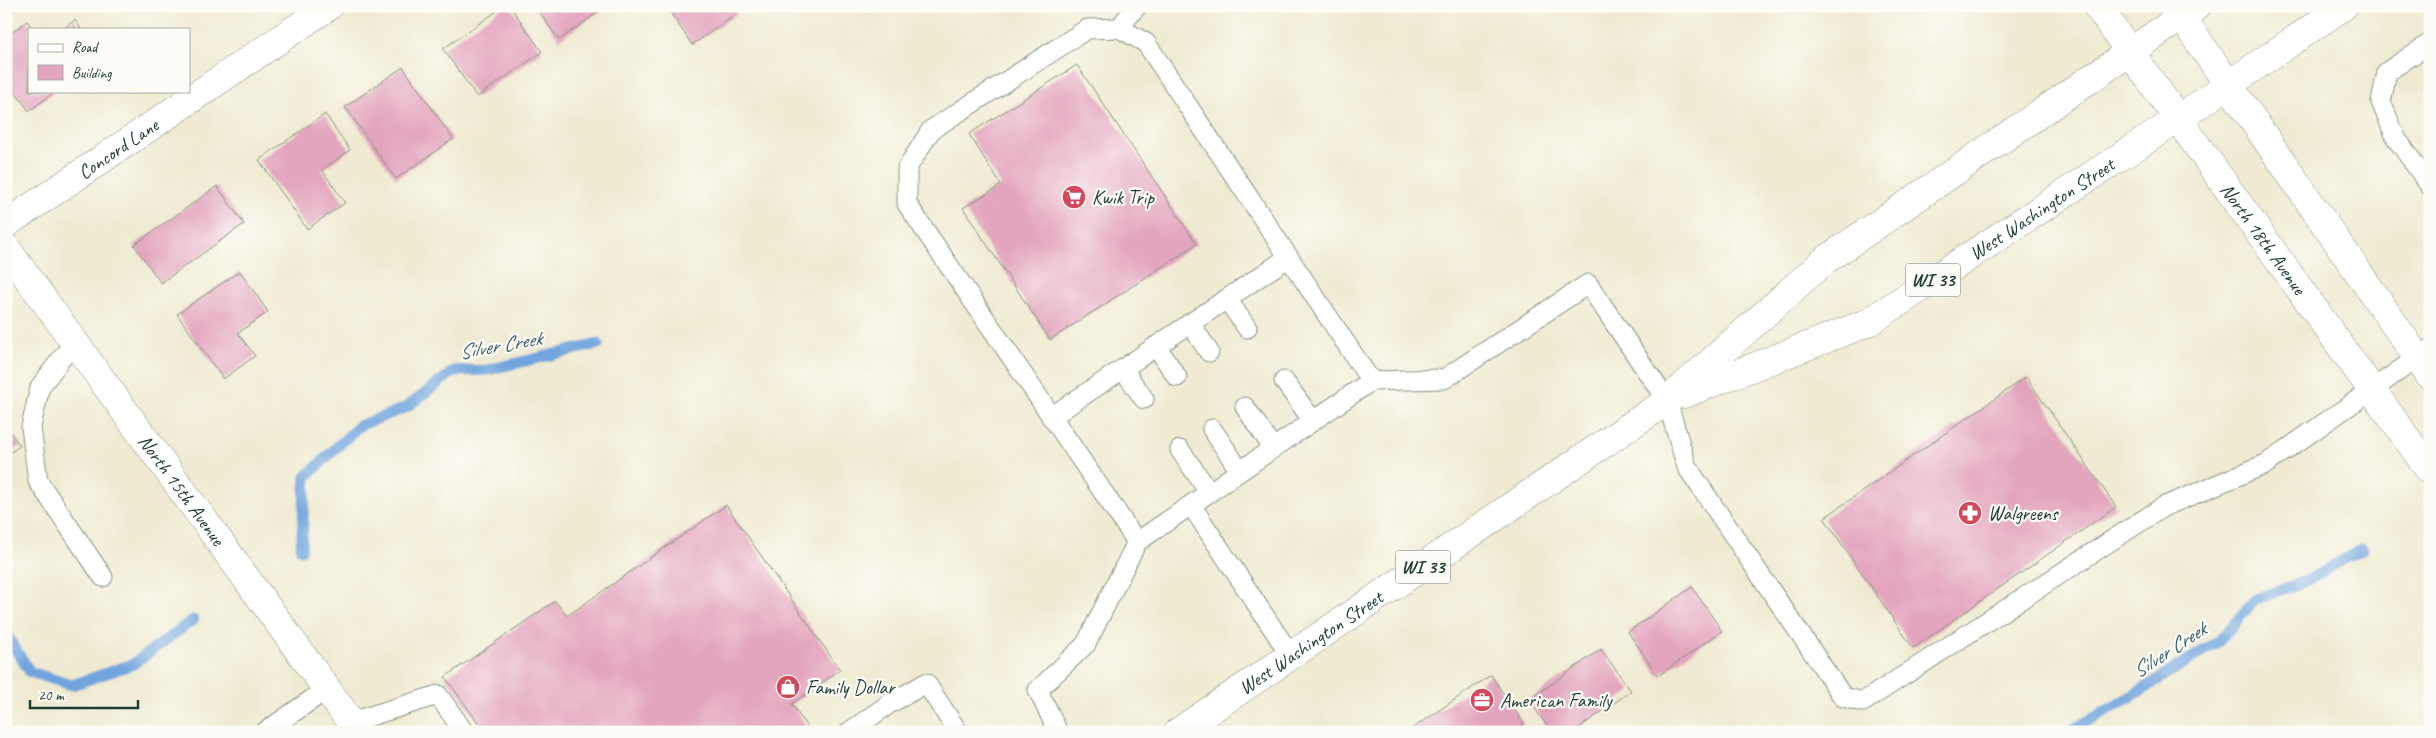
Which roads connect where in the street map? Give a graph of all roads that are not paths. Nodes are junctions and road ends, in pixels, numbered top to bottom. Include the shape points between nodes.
1 (329, 6) edge
2 (1137, 6) edge
3 (2097, 6) edge
4 (2344, 6) edge
5 (2184, 10) edge
6 (1119, 28) junction
7 (2430, 43) edge
8 (2130, 52) junction
9 (2228, 83) junction
10 (2178, 119) junction
11 (2430, 186) edge
12 (6, 224) edge
13 (6, 248) edge
14 (1289, 257) junction
15 (1227, 299) junction
16 (1190, 324) junction
17 (1247, 328) dead end
18 (74, 342) junction
19 (1156, 346) junction
20 (1209, 352) dead end
21 (2426, 361) edge
22 (1123, 369) junction
23 (1177, 377) dead end
24 (1284, 381) dead end
25 (1371, 381) junction
26 (2373, 391) junction
27 (1144, 399) dead end
28 (1667, 401) junction
29 (1245, 407) dead end
30 (1051, 417) junction
31 (1313, 421) junction
32 (1212, 429) dead end
33 (1273, 448) junction
34 (1180, 450) dead end
35 (1240, 471) junction
36 (2430, 471) edge
37 (1209, 492) junction
38 (1191, 505) junction
39 (1137, 542) junction
40 (103, 577) dead end
41 (1291, 656) junction
42 (327, 690) junction
43 (354, 727) edge
44 (265, 732) edge
45 (464, 732) edge
46 (848, 732) edge
47 (958, 732) edge
48 (1058, 732) edge
49 (1178, 732) edge

1 - 12 main road, Concord Lane
2 - 6 lane
3 - 8 main road, North 18th Avenue
4 - 9 main road, West Washington Street / WI 33
5 - 8 main road, West Washington Street / WI 33
5 - 9 main road
6 - 14 lane via 1146,42
6 - 30 lane via 1087,29 931,130 907,168 907,204
7 - 11 lane via 2387,72 2381,102 2396,138
8 - 10 main road, North 18th Avenue
8 - 28 main road, West Washington Street / WI 33 via 1824,261
9 - 10 main road, West Washington Street / WI 33
9 - 21 main road
10 - 26 main road, North 18th Avenue
10 - 28 main road, West Washington Street / WI 33 via 1869,322
13 - 18 main road, North 15th Avenue
14 - 15 lane
14 - 25 lane
15 - 16 lane
15 - 17 lane
16 - 19 lane
16 - 20 lane
18 - 40 lane via 40,386 31,427 38,481
18 - 42 main road, North 15th Avenue
19 - 22 lane
19 - 23 lane
21 - 26 lane
22 - 27 lane
22 - 30 lane
24 - 31 lane
25 - 28 lane via 1444,379 1588,284
25 - 31 lane
26 - 28 lane via 2266,464 2163,507 1863,702 1843,697 1687,467
26 - 36 main road, North 18th Avenue
28 - 41 main road, West Washington Street / WI 33
29 - 33 lane
30 - 39 lane
31 - 33 lane
32 - 35 lane
33 - 35 lane
34 - 37 lane
35 - 37 lane
37 - 38 lane
38 - 39 lane
38 - 41 lane
39 - 48 lane via 1086,644 1038,690
41 - 49 main road, West Washington Street / WI 33
42 - 43 main road, North 15th Avenue
42 - 44 lane
43 - 45 lane via 438,694
46 - 47 lane via 926,683

